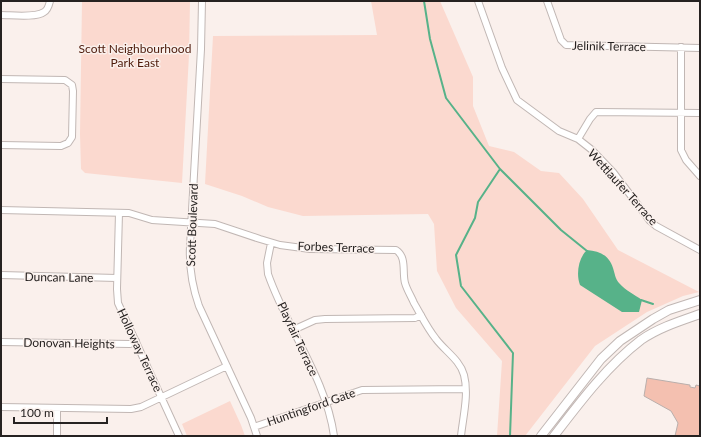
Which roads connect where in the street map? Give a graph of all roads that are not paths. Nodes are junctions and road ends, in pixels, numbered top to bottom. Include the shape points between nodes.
1 (50, 1) edge
2 (202, 1) edge
3 (478, 1) edge
4 (547, 1) edge
5 (1, 15) edge
6 (681, 47) junction
7 (700, 48) edge
8 (1, 79) edge
9 (680, 112) junction
10 (700, 113) edge
11 (578, 139) junction
12 (1, 145) edge
13 (700, 176) edge
14 (1, 210) edge
15 (118, 212) junction
16 (191, 222) junction
17 (271, 243) junction
18 (700, 250) edge
19 (1, 275) edge
20 (117, 278) junction
21 (700, 300) edge
22 (700, 314) edge
23 (421, 315) junction
24 (293, 330) junction
25 (136, 341) junction
26 (1, 342) edge
27 (227, 366) junction
28 (465, 389) junction
29 (162, 397) junction
30 (326, 401) junction
31 (1, 407) edge
32 (57, 409) junction
33 (254, 427) junction
34 (57, 436) edge
35 (179, 436) edge
36 (257, 436) edge
37 (334, 436) edge
38 (462, 436) edge
39 (541, 436) edge
40 (554, 436) edge

1 - 5 street via 42,14
2 - 16 street, Scott Boulevard
3 - 11 street, Wettlaufer Terrace via 502,68 520,103 559,131
4 - 6 street, Jelinik Terrace via 561,40 566,45
6 - 7 street, Jelinik Terrace
6 - 9 street
8 - 12 street via 65,80 72,85 73,91 72,137 66,144
9 - 10 street
9 - 11 street via 596,112
9 - 13 street via 682,155
11 - 18 street, Wettlaufer Terrace via 613,172 650,221
14 - 15 street, Forbes Terrace
15 - 16 street, Forbes Terrace via 152,220
15 - 20 street, Holloway Terrace
16 - 17 street, Forbes Terrace via 219,225
16 - 27 street, Scott Boulevard via 189,262 194,290
17 - 23 street, Forbes Terrace via 310,249 396,250 403,258 406,286
17 - 24 street, Playfair Terrace via 267,263 268,274
19 - 20 street, Duncan Lane
20 - 25 street, Holloway Terrace via 118,303
21 - 39 main road via 669,310 620,342 601,359
22 - 40 main road via 666,327 642,340 611,366
23 - 24 street via 415,318 315,320
23 - 28 street, Forbes Terrace via 435,338 461,367
24 - 30 street, Playfair Terrace
25 - 26 street, Donovan Heights via 130,344
25 - 29 street, Holloway Terrace
27 - 29 street
27 - 33 street, Scott Boulevard
28 - 30 street, Huntingford Gate via 362,390
28 - 38 street, Forbes Terrace
29 - 32 street via 131,409
29 - 35 street, Holloway Terrace
30 - 33 street, Huntingford Gate
30 - 37 street, Playfair Terrace
31 - 32 street
32 - 34 street
33 - 36 street, Scott Boulevard

